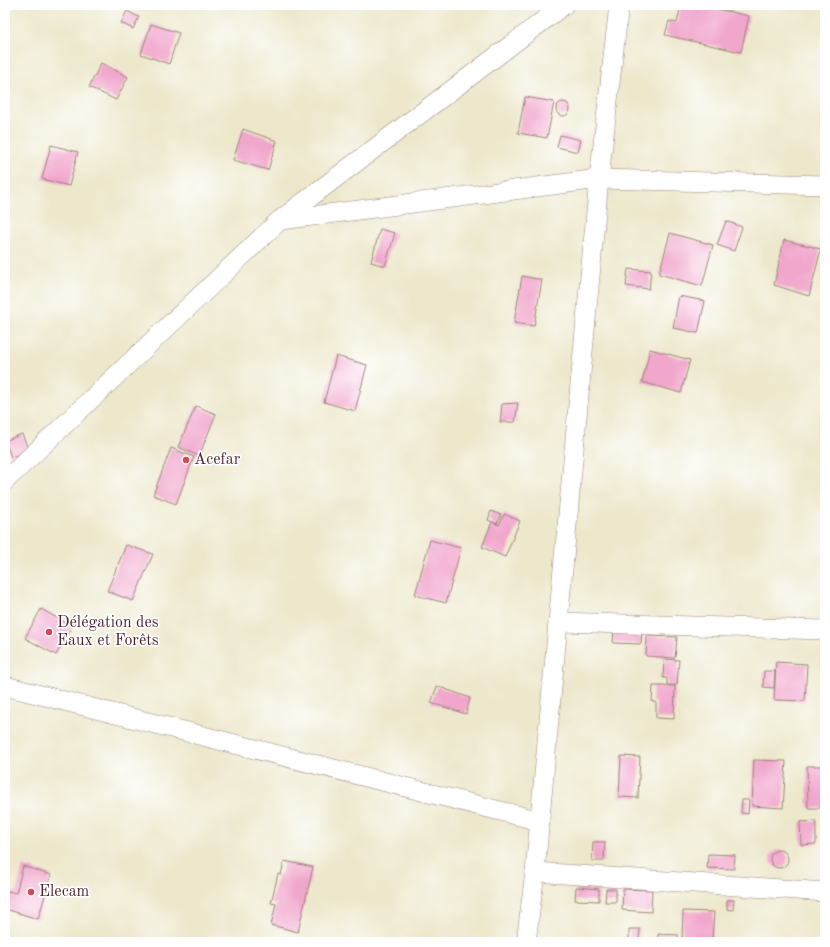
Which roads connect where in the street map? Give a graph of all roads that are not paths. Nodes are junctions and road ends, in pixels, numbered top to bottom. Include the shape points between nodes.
1 (564, 5) edge
2 (619, 5) edge
3 (599, 179) junction
4 (825, 185) edge
5 (280, 220) junction
6 (5, 481) edge
7 (559, 622) junction
8 (825, 630) edge
9 (5, 686) edge
10 (540, 821) junction
11 (535, 872) junction
12 (825, 892) edge
13 (526, 942) edge

1 - 5 street
2 - 3 street
3 - 4 street
3 - 5 street
3 - 7 street
5 - 6 street
7 - 8 street
7 - 10 street
9 - 10 street
10 - 11 street
11 - 12 street
11 - 13 street

